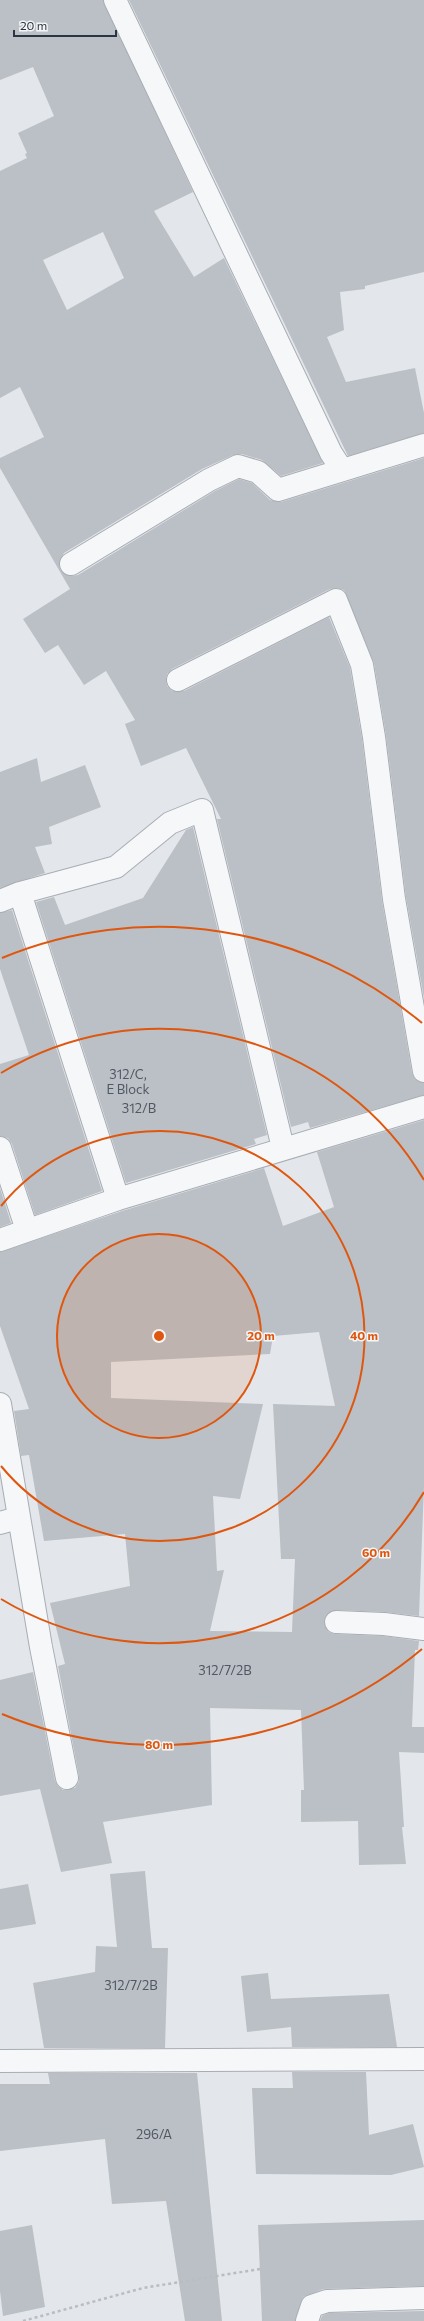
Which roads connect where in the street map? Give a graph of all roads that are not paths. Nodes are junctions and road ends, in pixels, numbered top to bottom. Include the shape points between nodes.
1 (115, 0) edge
2 (424, 445) edge
3 (342, 470) junction
4 (71, 564) dead end
5 (178, 680) dead end
6 (20, 894) junction
7 (0, 901) edge
8 (424, 1071) edge
9 (424, 1107) edge
10 (0, 1148) edge
11 (283, 1148) junction
12 (118, 1199) junction
13 (27, 1230) junction
14 (0, 1240) edge
15 (0, 1404) edge
16 (9, 1520) edge
17 (336, 1622) dead end
18 (424, 1629) edge
19 (68, 1778) dead end
20 (424, 2059) edge
21 (0, 2061) edge
22 (424, 2298) edge
23 (307, 2321) edge

1 - 3 street via 331,453
2 - 3 street
3 - 4 street via 278,490 258,472 238,466 209,480
5 - 8 street via 336,600 362,665 374,737 394,899
6 - 7 street
6 - 11 street via 116,867 170,823 202,810
6 - 12 street
9 - 11 street
10 - 13 street
11 - 12 street
12 - 13 street
13 - 14 street
15 - 16 street
16 - 19 street
17 - 18 street
20 - 21 street
22 - 23 street via 327,2301 312,2306

